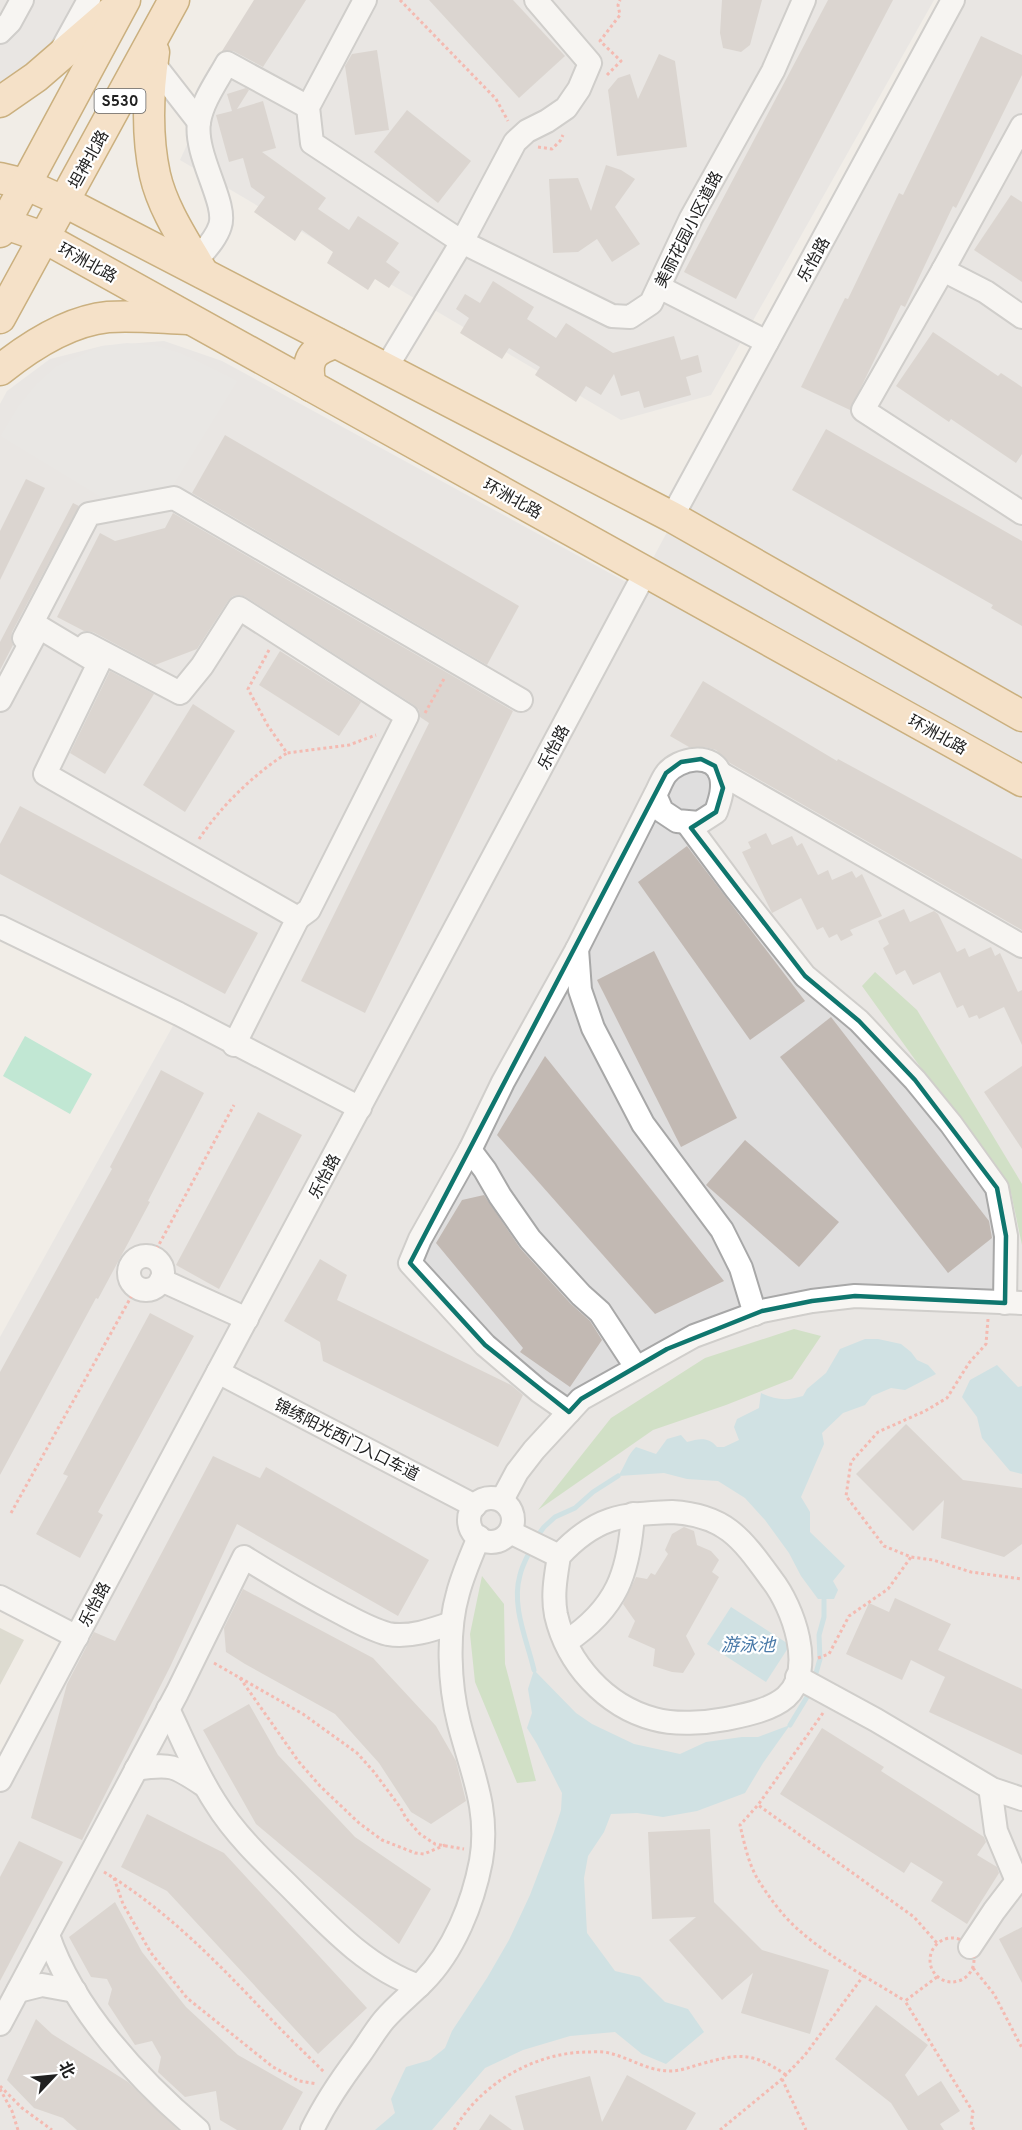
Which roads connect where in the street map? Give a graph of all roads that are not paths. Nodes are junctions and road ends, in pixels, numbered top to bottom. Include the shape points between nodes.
1 (22, 0) edge
2 (89, 0) edge
3 (174, 0) edge
4 (365, 0) edge
5 (536, 0) edge
6 (804, 0) edge
7 (953, 0) edge
8 (124, 1) edge
9 (0, 32) edge
10 (157, 33) junction
11 (55, 61) junction
12 (153, 63) junction
13 (0, 102) edge
14 (308, 107) junction
15 (199, 122) junction
16 (1022, 126) edge
17 (13, 181) edge
18 (65, 202) junction
19 (2, 226) edge
20 (43, 237) junction
21 (462, 242) junction
22 (200, 267) junction
23 (943, 270) junction
24 (659, 287) junction
25 (1022, 317) edge
26 (0, 318) edge
27 (191, 319) junction
28 (767, 342) junction
29 (336, 343) junction
30 (386, 368) junction
31 (0, 370) edge
32 (311, 386) junction
33 (100, 505) junction
34 (1022, 513) edge
35 (672, 517) junction
36 (646, 572) junction
37 (40, 624) junction
38 (0, 686) edge
39 (0, 700) edge
40 (521, 700) dead end
41 (1022, 716) edge
42 (720, 773) junction
43 (1022, 782) edge
44 (655, 795) junction
45 (687, 823) junction
46 (298, 918) junction
47 (0, 927) edge
48 (1022, 946) edge
49 (577, 949) junction
50 (234, 1044) junction
51 (360, 1108) junction
52 (470, 1150) junction
53 (151, 1270) road end
54 (1005, 1303) edge
55 (755, 1314) junction
56 (247, 1318) junction
57 (636, 1367) junction
58 (218, 1372) junction
59 (569, 1412) junction
60 (502, 1500) junction
61 (475, 1506) junction
62 (633, 1514) junction
63 (510, 1532) junction
64 (479, 1537) junction
65 (559, 1556) junction
66 (0, 1597) edge
67 (452, 1623) junction
68 (77, 1637) junction
69 (566, 1641) junction
70 (798, 1667) junction
71 (168, 1709) junction
72 (136, 1769) junction
73 (0, 1780) edge
74 (206, 1787) junction
75 (991, 1794) dead end
76 (1022, 1799) edge
77 (1020, 1881) edge
78 (48, 1935) junction
79 (972, 1958) road end
80 (419, 1986) junction
81 (18, 1990) junction
82 (75, 1991) junction
83 (0, 2024) edge
84 (198, 2130) edge
85 (312, 2130) edge

1 - 9 street
2 - 11 street
3 - 10 main road, 坦神北路 / S530
4 - 14 street
5 - 21 street via 590,63 566,108 515,142
6 - 24 street, 美丽花园小区道路 via 773,71 691,218
7 - 28 street, 乐怡路
8 - 11 main road
8 - 17 main road, S530
10 - 12 main road
10 - 18 main road, 坦神北路 / S530
11 - 13 main road
12 - 15 street
12 - 22 main road via 148,90 155,176
14 - 15 street via 227,63
14 - 21 street, 美丽花园小区道路 via 312,143
15 - 22 street via 200,150 221,217
16 - 23 street
17 - 18 main road
17 - 19 main road, S530
18 - 20 main road, 坦神北路 / S530
18 - 22 main road
19 - 20 main road, 环洲北路
20 - 26 main road, 坦神北路 / S530
20 - 27 main road, 环洲北路
21 - 24 street, 美丽花园小区道路 via 612,316 630,317 651,303
21 - 30 street
22 - 29 main road
23 - 25 street via 986,292
23 - 34 street via 863,410
24 - 28 street
27 - 31 main road via 107,317 75,326 28,348
27 - 32 main road, 环洲北路
28 - 35 street, 乐怡路
29 - 30 main road
29 - 32 main road via 321,347 312,357 307,370
30 - 35 main road
32 - 36 main road, 环洲北路
33 - 37 street
33 - 38 street via 89,514
33 - 40 street via 174,498
35 - 41 main road
36 - 43 main road, 环洲北路
36 - 51 street, 乐怡路
37 - 39 street
37 - 46 street via 99,663 45,774
37 - 46 street via 180,693 239,608 407,716 309,910
42 - 44 street via 701,759 681,762 666,773
42 - 45 street via 723,788 716,813 699,823
42 - 48 street
44 - 45 street via 662,811
44 - 49 street
45 - 54 street via 805,976 859,1021 915,1080 997,1188 1006,1236
46 - 50 street
47 - 50 street
49 - 52 street
49 - 55 street via 580,990 593,1028 644,1124 722,1230 741,1268
50 - 51 street
51 - 56 street, 乐怡路
52 - 57 street via 530,1239 600,1312
52 - 59 street via 410,1263 485,1345
53 - 56 street
54 - 55 street via 855,1296
55 - 57 street via 694,1336
56 - 58 street, 乐怡路
57 - 59 street via 581,1399
58 - 61 street, 锦绣阳光西门入口车道
58 - 68 street, 乐怡路
59 - 60 street via 517,1472
60 - 61 street via 487,1498
60 - 63 street via 512,1512
61 - 64 street via 470,1519
62 - 65 street via 593,1527
62 - 69 street via 620,1584 587,1628
62 - 70 street via 689,1513 720,1523 745,1543 775,1583 794,1618
63 - 64 street via 499,1540 485,1541
63 - 65 street
64 - 67 street via 465,1570
65 - 69 street via 554,1594 556,1614
66 - 68 street
67 - 71 street via 433,1630 388,1634 308,1596 244,1557
67 - 80 street via 453,1691 458,1722 478,1784 482,1856 475,1888 452,1942
68 - 73 street, 乐怡路
69 - 70 street via 583,1673 614,1700 663,1721 714,1721 753,1712 785,1698 796,1685
70 - 76 street via 833,1698 992,1789
71 - 72 street
71 - 74 street
72 - 74 street via 163,1765 182,1771
72 - 78 street
74 - 80 street via 234,1830 331,1928 387,1972
75 - 77 street via 996,1831
77 - 79 street via 994,1911
78 - 81 street
78 - 82 street via 59,1965
80 - 85 street via 384,2019 336,2085
81 - 82 street via 42,1985
81 - 83 street
82 - 84 street via 119,2051

